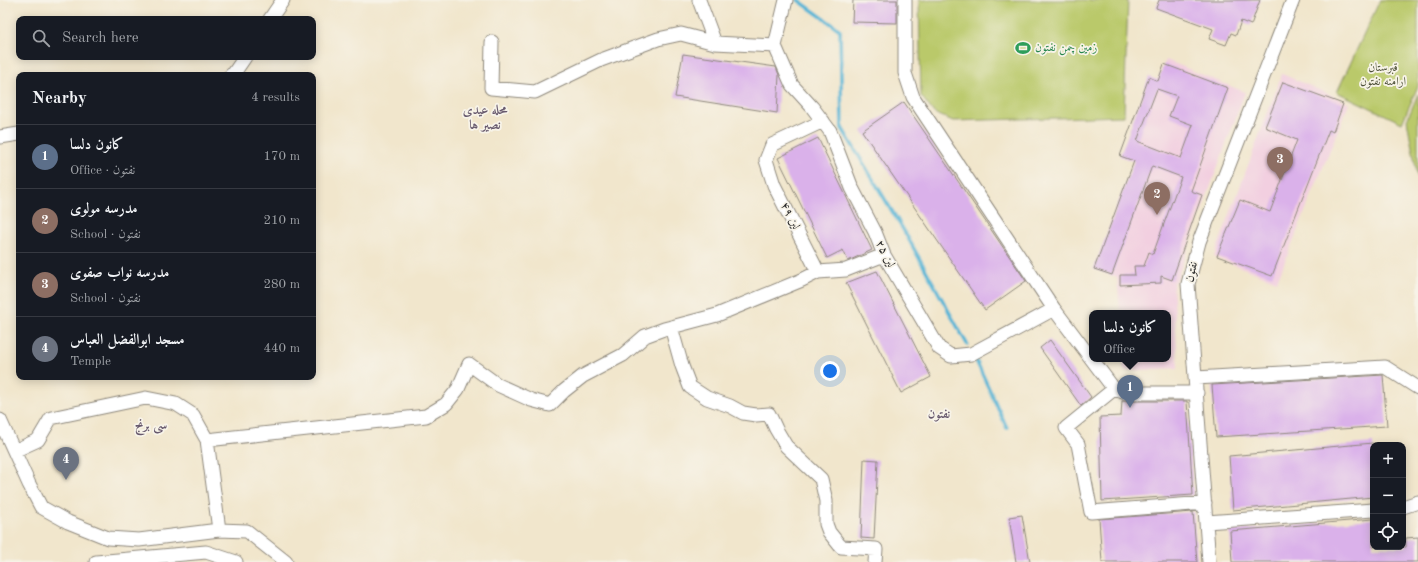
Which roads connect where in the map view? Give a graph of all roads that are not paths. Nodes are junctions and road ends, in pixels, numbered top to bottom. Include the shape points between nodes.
1 (699, 0) edge
2 (786, 0) edge
3 (905, 0) edge
4 (1293, 0) edge
5 (277, 2) edge
6 (271, 16) edge
7 (492, 42) dead end
8 (715, 43) junction
9 (775, 46) junction
10 (243, 60) edge
11 (235, 72) edge
12 (823, 122) junction
13 (16, 134) edge
14 (0, 137) edge
15 (884, 255) junction
16 (818, 272) junction
17 (1054, 309) junction
18 (671, 327) junction
19 (1089, 356) edge
20 (1094, 362) edge
21 (1196, 378) junction
22 (1418, 388) edge
23 (1114, 389) junction
24 (1197, 393) junction
25 (0, 420) edge
26 (207, 440) junction
27 (14, 451) junction
28 (1418, 502) edge
29 (1205, 503) junction
30 (1406, 506) edge
31 (1370, 510) edge
32 (1206, 522) junction
33 (219, 530) junction
34 (96, 562) edge
35 (100, 562) edge
36 (236, 562) edge
37 (286, 562) edge
38 (875, 562) edge
39 (1209, 562) edge

1 - 8 street
2 - 9 street
3 - 17 street via 905,73 913,97
4 - 21 street, نفتون via 1199,242 1188,284
5 - 6 street
7 - 8 street via 491,88 535,92 602,60 658,39 681,34
8 - 9 street
9 - 12 street, لین ۲۵ via 792,85
10 - 11 street
12 - 15 street, لین ۲۵ via 830,131 852,188
12 - 16 street, لین ۴۹ via 772,145 766,160 774,185
13 - 14 street
15 - 16 street via 846,270
15 - 17 street, لین ۲۵ via 939,348 951,356 971,354
16 - 18 street via 717,315
17 - 19 street
18 - 26 street via 645,336 623,355 583,376 550,405 531,400 498,385 469,364 458,388 446,404 426,416
18 - 38 street via 690,387 707,398 743,413 769,414 786,446 821,479 829,532 841,547 876,549
20 - 23 street
21 - 22 street via 1386,367
21 - 24 street, نفتون
23 - 24 street via 1126,393
23 - 29 street via 1066,428 1078,444 1091,512
24 - 29 street, نفتون
25 - 27 street
26 - 27 street via 193,415 176,404 146,398 51,418 38,440
26 - 33 street
27 - 33 street via 42,507 68,522 108,538 139,540
28 - 30 street
29 - 32 street, نفتون
31 - 32 street
32 - 39 street, نفتون
33 - 37 street via 247,531
34 - 35 street
35 - 36 street via 206,552

